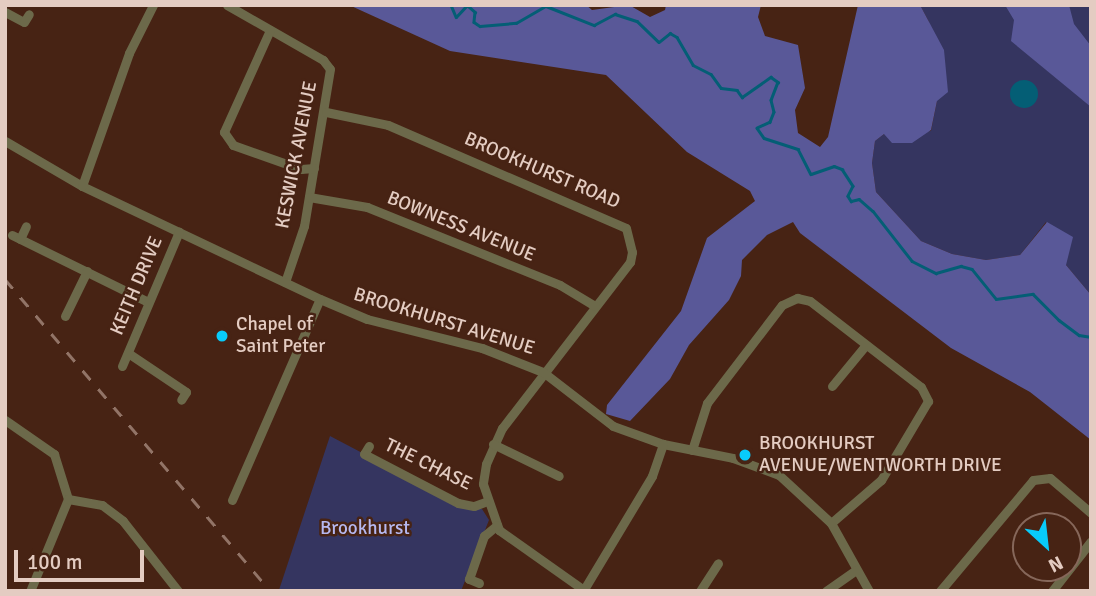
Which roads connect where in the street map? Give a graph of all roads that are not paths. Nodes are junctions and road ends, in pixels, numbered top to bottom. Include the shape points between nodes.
1 (153, 5) edge
2 (227, 5) edge
3 (5, 12) edge
4 (24, 22) dead end
5 (270, 30) junction
6 (326, 112) junction
7 (5, 141) edge
8 (314, 168) junction
9 (82, 186) junction
10 (309, 197) junction
11 (26, 226) dead end
12 (179, 232) junction
13 (87, 271) junction
14 (285, 282) junction
15 (320, 299) junction
16 (148, 302) junction
17 (595, 306) junction
18 (65, 316) dead end
19 (865, 346) junction
20 (128, 353) junction
21 (122, 366) dead end
22 (543, 372) junction
23 (832, 386) dead end
24 (181, 400) dead end
25 (5, 420) edge
26 (494, 444) junction
27 (663, 444) junction
28 (369, 446) dead end
29 (692, 450) junction
30 (552, 478) dead end
31 (68, 499) junction
32 (232, 500) dead end
33 (485, 502) junction
34 (1091, 513) edge
35 (831, 523) junction
36 (496, 525) junction
37 (1091, 541) edge
38 (719, 563) dead end
39 (856, 569) junction
40 (479, 583) dead end
41 (30, 591) edge
42 (178, 591) edge
43 (584, 591) edge
44 (700, 591) edge
45 (826, 591) edge
46 (869, 591) edge
47 (940, 591) edge
48 (1052, 591) edge

1 - 9 street via 129,53
2 - 5 street, KESWICK AVENUE
3 - 4 street
5 - 6 street, KESWICK AVENUE via 330,69
5 - 8 street via 223,132 233,145 301,169
6 - 8 street, KESWICK AVENUE
6 - 17 street, BROOKHURST ROAD via 387,125 621,223 631,243 630,262
7 - 9 street, BROOKHURST AVENUE
8 - 10 street, KESWICK AVENUE
9 - 12 street, BROOKHURST AVENUE
10 - 14 street, KESWICK AVENUE
10 - 17 street, BOWNESS AVENUE via 367,207 560,285
11 - 13 street via 16,237
12 - 14 street, BROOKHURST AVENUE
12 - 16 street, KEITH DRIVE
13 - 16 street
13 - 18 street
14 - 15 street, BROOKHURST AVENUE
15 - 22 street, BROOKHURST AVENUE via 367,319 482,348
15 - 32 street
16 - 20 street, KEITH DRIVE
17 - 22 street, BROOKHURST ROAD
19 - 23 street
19 - 29 street via 810,301 789,300 707,403
19 - 35 street via 921,387 928,401 881,480
20 - 21 street, KEITH DRIVE
20 - 24 street, KEITH DRIVE via 186,392
22 - 26 street, BROOKHURST ROAD
22 - 27 street, BROOKHURST AVENUE via 599,419
25 - 31 street via 54,454
26 - 30 street
26 - 33 street, BROOKHURST ROAD via 484,474
27 - 29 street, BROOKHURST AVENUE
27 - 43 street via 652,476
28 - 33 street, THE CHASE via 364,454 458,503 474,506
29 - 35 street, BROOKHURST AVENUE via 733,458 779,475
31 - 41 street
31 - 42 street via 94,502 123,522
33 - 36 street, BROOKHURST ROAD
34 - 47 street via 1050,478 1033,480
35 - 39 street, BROOKHURST AVENUE
36 - 40 street via 484,536 469,579
36 - 43 street, BROOKHURST ROAD via 517,547
37 - 48 street
38 - 44 street
39 - 45 street
39 - 46 street, BROOKHURST AVENUE

